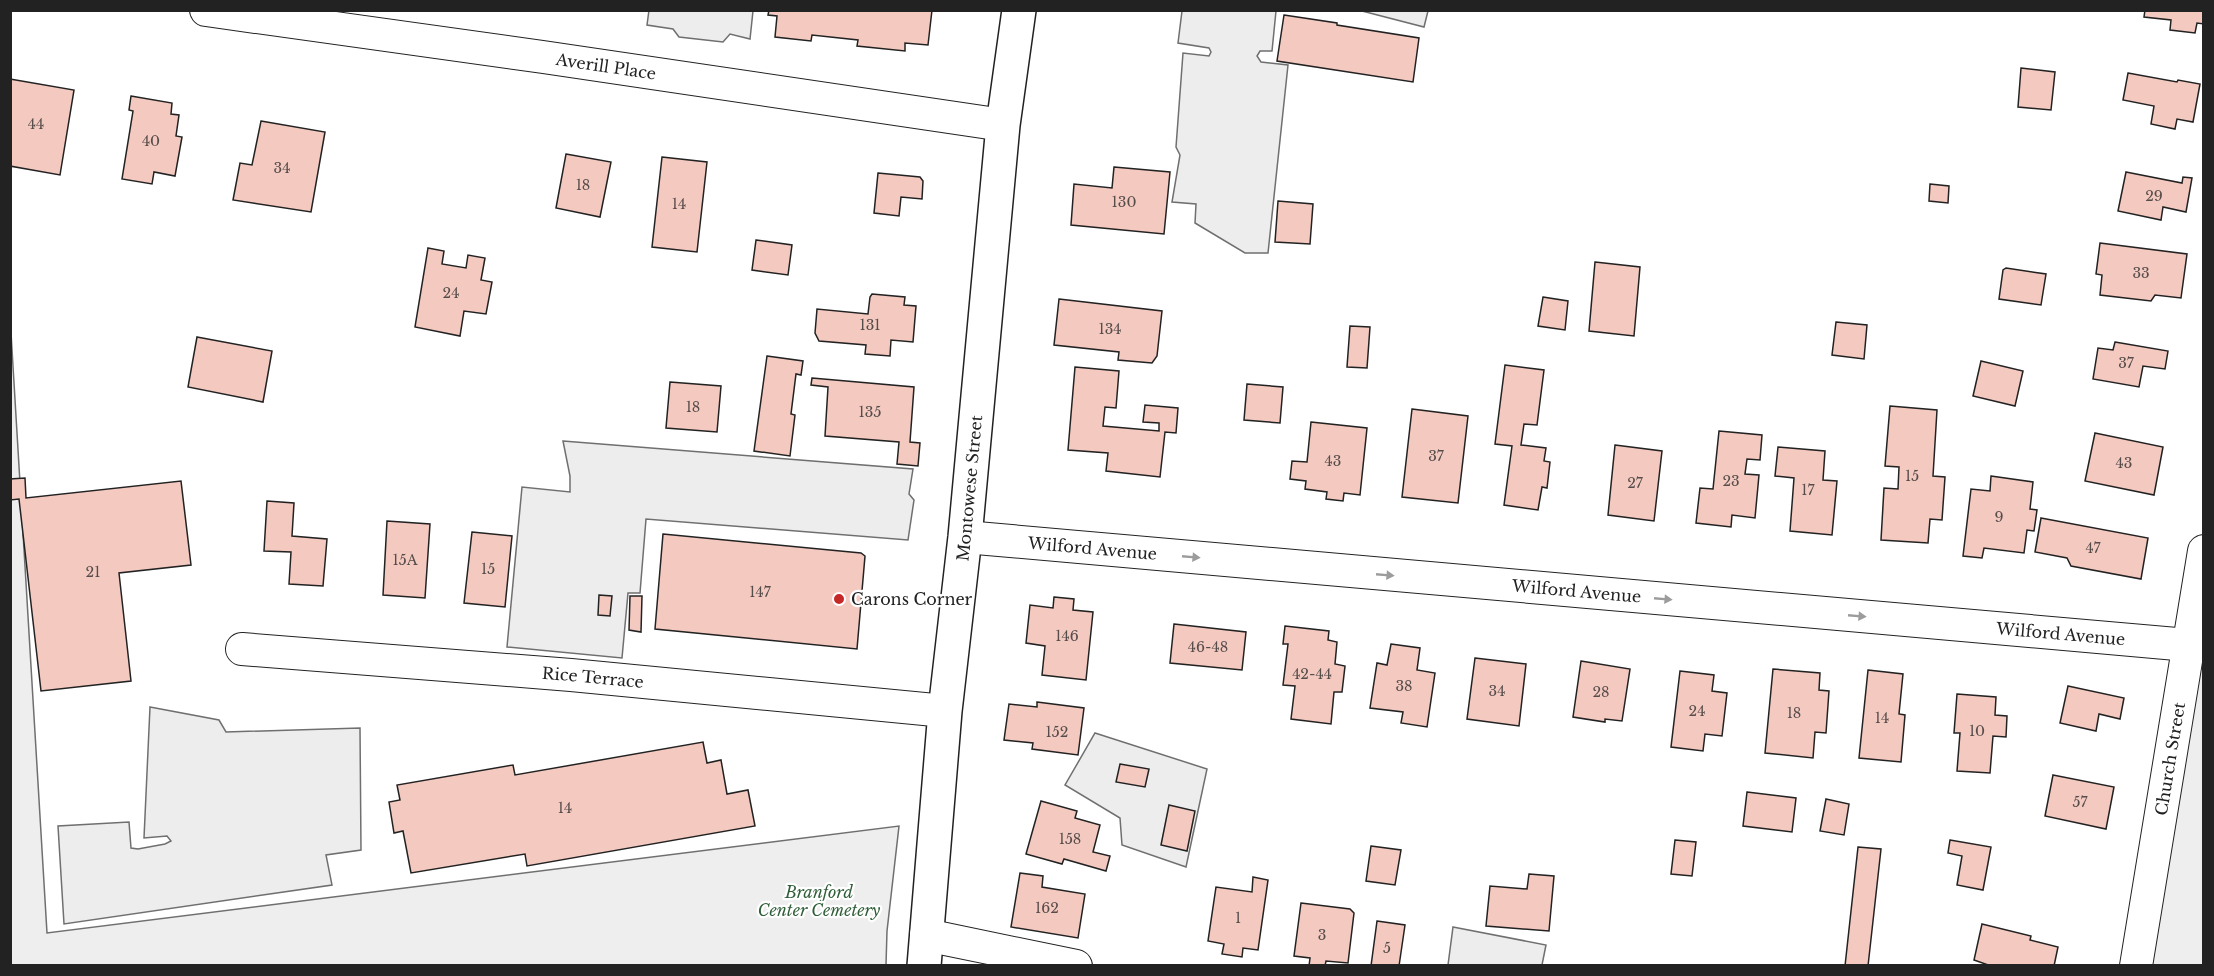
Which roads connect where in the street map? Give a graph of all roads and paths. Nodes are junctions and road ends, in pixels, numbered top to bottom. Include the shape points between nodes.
1 (206, 10) edge
2 (1019, 10) edge
3 (1003, 125) junction
4 (965, 537) junction
5 (2204, 551) edge
6 (2188, 645) junction
7 (242, 649) dead end
8 (945, 711) junction
9 (925, 950) edge
10 (1076, 966) edge
11 (2136, 966) edge

1 - 3 street, Averill Place
2 - 3 main road, Montowese Street
3 - 4 main road, Montowese Street
4 -> 6 street, Wilford Avenue
4 - 8 main road, Montowese Street
5 - 6 street, Church Street
6 - 11 street, Church Street
7 - 8 street, Rice Terrace via 571,675
8 - 9 main road, Montowese Street
9 - 10 street

